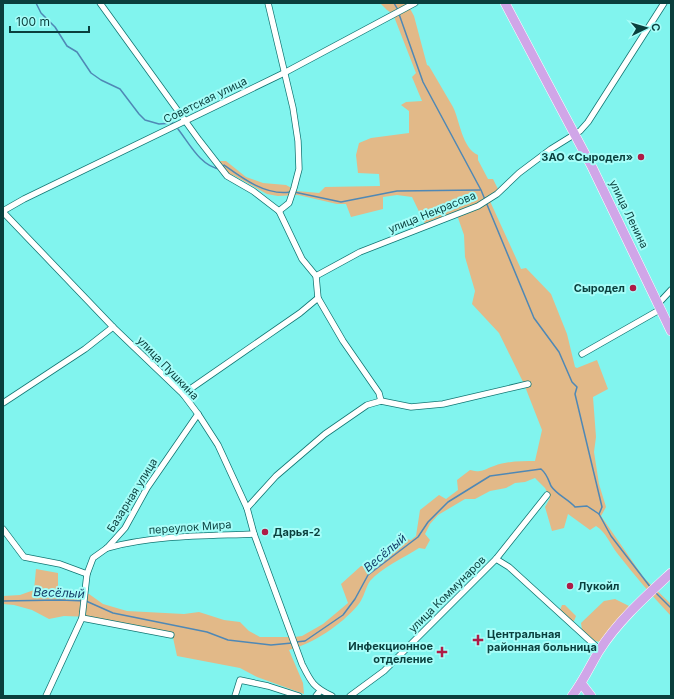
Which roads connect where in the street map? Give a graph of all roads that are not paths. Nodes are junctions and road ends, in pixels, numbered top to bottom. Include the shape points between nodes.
1 (100, 3) edge
2 (268, 3) edge
3 (415, 3) edge
4 (504, 3) edge
5 (664, 3) edge
6 (284, 73) junction
7 (186, 121) junction
8 (575, 135) junction
9 (279, 211) junction
10 (3, 212) edge
11 (316, 276) junction
12 (671, 290) edge
13 (318, 298) junction
14 (660, 307) junction
15 (113, 327) junction
16 (671, 331) edge
17 (582, 354) dead end
18 (528, 384) dead end
19 (182, 394) junction
20 (381, 401) junction
21 (3, 403) edge
22 (198, 414) junction
23 (547, 495) dead end
24 (247, 508) junction
25 (3, 530) edge
26 (121, 534) junction
27 (254, 534) junction
28 (128, 542) junction
29 (107, 548) junction
30 (496, 559) junction
31 (671, 573) edge
32 (87, 574) junction
33 (82, 618) junction
34 (171, 635) dead end
35 (600, 650) junction
36 (582, 683) junction
37 (318, 693) edge
38 (46, 696) edge
39 (235, 696) edge
40 (299, 696) edge
41 (332, 696) edge
42 (350, 696) edge
43 (572, 696) edge
44 (592, 696) edge

1 - 7 street
2 - 6 street
3 - 6 street, Советская улица
4 - 8 main road, улица Ленина
5 - 8 street, улица Некрасова via 588,122
6 - 7 street, Советская улица
6 - 9 street via 293,108 299,169 289,203
7 - 9 street via 227,176 253,191
7 - 10 street, Советская улица via 30,196
8 - 11 street, улица Некрасова via 478,206 360,252
8 - 14 main road, улица Ленина
9 - 11 street via 302,259
10 - 15 street, улица Пушкина
11 - 13 street
12 - 14 street
13 - 19 street
13 - 20 street via 343,341 380,393
14 - 16 main road, улица Ленина
14 - 17 street
15 - 19 street, улица Пушкина
15 - 21 street via 86,349
18 - 20 street via 443,404 411,407
19 - 22 street, улица Пушкина
20 - 24 street via 357,410 325,434 276,476
22 - 24 street, улица Пушкина via 218,446
22 - 26 street, Базарная улица via 147,488
23 - 30 street, улица Коммунаров
24 - 27 street, улица Пушкина
25 - 32 street via 24,557 60,564
26 - 28 street via 123,540
26 - 29 street, Базарная улица
27 - 28 street, переулок Мира
27 - 37 street, улица Пушкина via 294,646
28 - 29 street, переулок Мира
29 - 32 street, Базарная улица via 93,558
30 - 35 street via 509,567
30 - 42 street, улица Коммунаров via 384,671
31 - 35 main road via 630,613
32 - 33 street, Базарная улица
33 - 34 street
33 - 38 street, Базарная улица
35 - 36 main road
36 - 43 main road
36 - 44 main road
37 - 41 street, улица Пушкина
39 - 40 street via 240,680

